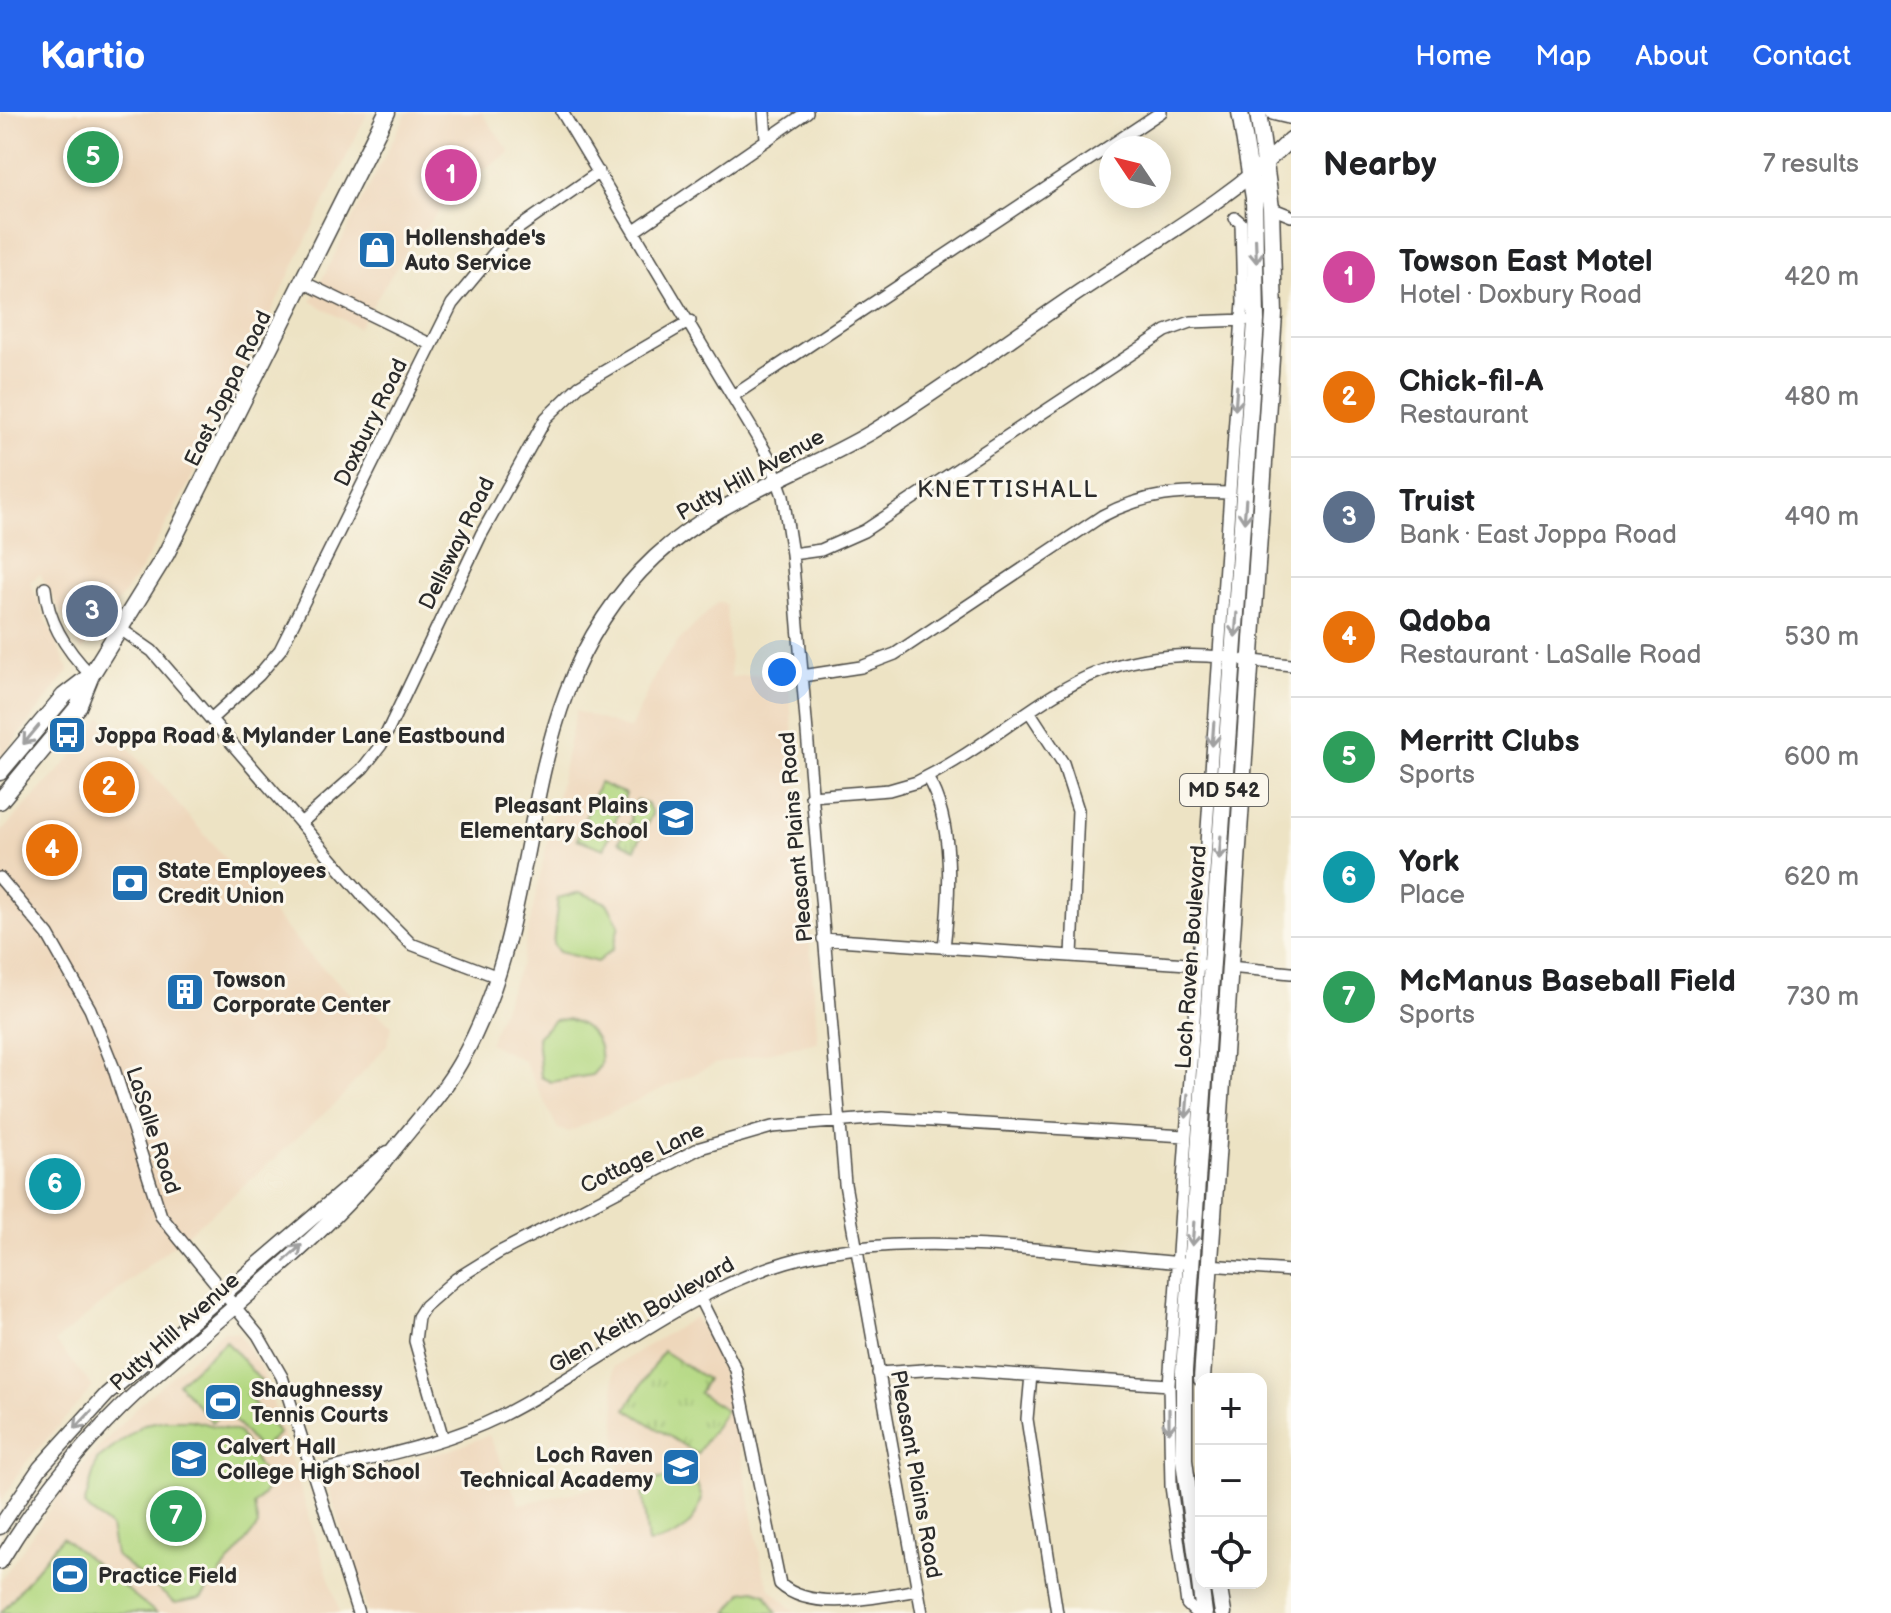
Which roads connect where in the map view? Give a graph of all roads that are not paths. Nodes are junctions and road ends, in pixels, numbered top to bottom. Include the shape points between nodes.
1 (387, 112) edge
2 (562, 112) edge
3 (764, 112) edge
4 (807, 112) edge
5 (1161, 112) edge
6 (1240, 112) edge
7 (1258, 112) edge
8 (1274, 112) edge
9 (1291, 116) edge
10 (766, 139) junction
11 (1291, 139) edge
12 (1266, 162) junction
13 (599, 172) junction
14 (1251, 174) junction
15 (1271, 208) junction
16 (1291, 217) edge
17 (1235, 218) dead end
18 (1272, 226) junction
19 (636, 230) junction
20 (303, 282) junction
21 (1249, 320) junction
22 (690, 321) junction
23 (430, 344) junction
24 (733, 396) junction
25 (779, 480) junction
26 (1230, 493) junction
27 (792, 554) junction
28 (45, 588) dead end
29 (122, 630) junction
30 (1234, 659) junction
31 (1291, 665) edge
32 (91, 675) junction
33 (802, 676) junction
34 (1029, 711) junction
35 (211, 719) junction
36 (0, 772) edge
37 (927, 777) junction
38 (811, 796) junction
39 (0, 801) edge
40 (301, 823) junction
41 (0, 878) edge
42 (823, 939) junction
43 (944, 948) junction
44 (1072, 956) junction
45 (1212, 966) junction
46 (1291, 973) edge
47 (498, 977) junction
48 (839, 1121) junction
49 (1185, 1136) junction
50 (855, 1247) junction
51 (1192, 1264) junction
52 (1291, 1271) edge
53 (700, 1299) junction
54 (230, 1300) junction
55 (878, 1373) junction
56 (1201, 1373) edge
57 (1031, 1375) junction
58 (1169, 1385) junction
59 (443, 1439) junction
60 (314, 1473) junction
61 (0, 1527) edge
62 (0, 1562) edge
63 (1219, 1589) edge
64 (918, 1590) junction
65 (358, 1613) edge
66 (922, 1613) edge
67 (1057, 1613) edge
68 (1196, 1613) edge
69 (1204, 1613) edge
70 (1223, 1613) edge

1 - 20 main road, East Joppa Road
2 - 13 street, Pleasant Plains Road
3 - 10 street
4 - 10 street
5 - 24 street
6 - 14 main road, Loch Raven Boulevard / MD 542
7 - 12 main road, Loch Raven Boulevard / MD 542
8 - 9 main road
10 - 19 street
11 - 12 street, Putty Hill Avenue
12 - 14 street, Putty Hill Avenue
12 - 15 main road, Loch Raven Boulevard / MD 542
13 - 19 street, Pleasant Plains Road
13 - 23 street, Doxbury Road via 510,234 468,281
14 -> 21 main road, Loch Raven Boulevard / MD 542 via 1256,251
14 - 25 street, Putty Hill Avenue via 876,430
15 - 16 street
15 - 18 main road, Loch Raven Boulevard / MD 542
16 - 18 street
17 - 21 street, Loch Raven Boulevard via 1241,223
18 - 30 main road, Loch Raven Boulevard / MD 542 via 1274,314
19 - 22 street, Pleasant Plains Road
20 - 23 street
20 - 29 main road, East Joppa Road via 190,512
21 -> 26 street, Loch Raven Boulevard
21 - 27 street via 1191,322 1144,342 864,531 821,550
21 -> 30 main road, Loch Raven Boulevard / MD 542
22 - 24 street, Pleasant Plains Road
22 - 40 street, Dellsway Road via 579,386 553,408 487,523 381,745
23 - 35 street, Doxbury Road via 280,650
24 - 25 street, Pleasant Plains Road
25 - 27 street, Pleasant Plains Road
25 - 47 street, Putty Hill Avenue via 707,517 656,556 616,599 582,654 552,734
26 - 30 street, Loch Raven Boulevard
26 - 33 street via 1180,492 1135,500 1102,516 895,654 861,667
27 - 33 street, Pleasant Plains Road
28 - 32 street via 58,631
29 - 32 main road, East Joppa Road
29 - 35 street via 152,651
30 - 31 street
30 - 34 street via 1172,655 1120,663 1086,675
30 - 45 main road, Loch Raven Boulevard / MD 542
30 -> 45 street, Loch Raven Boulevard
32 -> 36 main road, East Joppa Road via 64,696
32 - 39 main road, East Joppa Road via 78,707
33 - 38 street, Pleasant Plains Road
34 - 37 street
34 - 44 street via 1063,763 1078,810
35 - 40 street
37 - 38 street via 889,790
37 - 43 street via 940,807 951,887
38 - 42 street, Pleasant Plains Road
40 - 47 street via 411,944
41 - 54 street, LaSalle Road via 48,935 90,1009 161,1216
42 - 43 street
42 - 48 street, Pleasant Plains Road
43 - 44 street
44 - 45 street
45 - 46 street
45 -> 49 street, Loch Raven Boulevard
45 - 51 main road, Loch Raven Boulevard / MD 542
47 - 54 street, Putty Hill Avenue via 460,1063 430,1108
48 - 49 street, Cottage Lane via 916,1118
48 - 50 street, Pleasant Plains Road
48 - 59 street, Cottage Lane via 772,1127 700,1148 498,1253 448,1286 425,1306 415,1329
49 - 51 street, Loch Raven Boulevard
50 - 51 street, Glen Keith Boulevard via 947,1245
50 - 53 street, Glen Keith Boulevard via 776,1265
50 - 55 street, Pleasant Plains Road
51 - 52 street, Glen Keith Boulevard
51 - 56 main road, Loch Raven Boulevard / MD 542
51 - 58 street, Loch Raven Boulevard
51 - 69 main road, Loch Raven Boulevard / MD 542 via 1184,1460
53 - 59 street, Glen Keith Boulevard via 529,1401
53 - 64 street via 736,1370 780,1584 800,1601 823,1606
54 - 60 street, LaSalle Road via 282,1377
54 -> 61 street, Putty Hill Avenue via 107,1394 40,1468
54 - 62 street, Putty Hill Avenue via 75,1457
55 - 57 street via 938,1369
55 - 64 street, Pleasant Plains Road
57 - 58 street
57 - 67 street via 1027,1419
58 -> 68 street, Loch Raven Boulevard via 1174,1519 1187,1604
59 - 60 street, Glen Keith Boulevard
60 - 65 street, LaSalle Road
63 - 70 main road
64 - 66 street, Pleasant Plains Road

